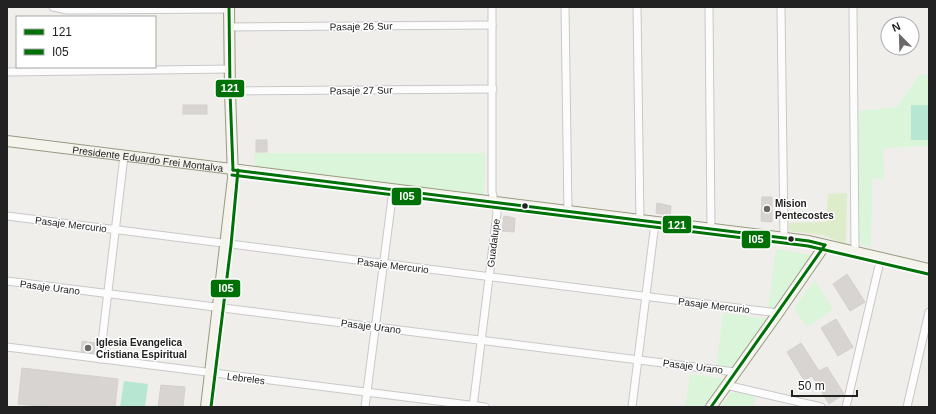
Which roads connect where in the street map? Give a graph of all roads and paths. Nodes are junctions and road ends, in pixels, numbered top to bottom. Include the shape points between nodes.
1 (52, 7) edge
2 (492, 7) edge
3 (565, 7) edge
4 (637, 7) edge
5 (709, 7) edge
6 (781, 7) edge
7 (853, 7) edge
8 (229, 8) edge
9 (492, 25) junction
10 (229, 28) junction
11 (230, 69) junction
12 (7, 72) edge
13 (493, 89) junction
14 (230, 91) junction
15 (7, 142) edge
16 (124, 156) junction
17 (233, 170) junction
18 (393, 190) junction
19 (495, 203) junction
20 (568, 212) junction
21 (7, 216) edge
22 (640, 221) junction
23 (655, 222) junction
24 (711, 229) junction
25 (116, 230) junction
26 (784, 238) junction
27 (226, 244) junction
28 (824, 245) junction
29 (855, 252) junction
30 (881, 257) junction
31 (384, 264) junction
32 (929, 269) edge
33 (489, 277) junction
34 (7, 281) edge
35 (108, 294) junction
36 (646, 296) junction
37 (218, 307) junction
38 (929, 312) edge
39 (778, 313) junction
40 (375, 327) junction
41 (481, 340) junction
42 (7, 347) edge
43 (100, 359) junction
44 (638, 360) junction
45 (735, 372) junction
46 (210, 373) junction
47 (726, 384) junction
48 (367, 392) junction
49 (473, 406) edge
50 (206, 407) edge
51 (365, 407) edge
52 (485, 407) edge
53 (632, 407) edge
54 (711, 407) edge
55 (821, 407) edge
56 (846, 407) edge
57 (907, 407) edge

1 - 8 street via 67,10
2 - 9 street, Guadalupe
3 - 20 street
4 - 22 street
5 - 24 street
6 - 26 street
7 - 29 street
8 - 10 street
9 - 10 street, Pasaje 26 Sur
9 - 13 street, Guadalupe
10 - 11 street
11 - 12 street
11 - 14 street
13 - 14 street, Pasaje 27 Sur
13 - 19 street, Guadalupe via 492,192
14 - 17 street
15 - 16 street, Presidente Eduardo Frei Montalva
16 - 17 street, Presidente Eduardo Frei Montalva
16 - 25 street
17 - 18 street, Presidente Eduardo Frei Montalva
17 - 27 street
18 - 19 street, Presidente Eduardo Frei Montalva
18 - 31 street
19 - 20 street, Presidente Eduardo Frei Montalva
19 - 33 street, Guadalupe via 497,213
20 - 22 street, Presidente Eduardo Frei Montalva
21 - 25 street, Pasaje Mercurio
22 - 23 street, Presidente Eduardo Frei Montalva
23 - 24 street, Presidente Eduardo Frei Montalva
23 - 36 street
24 - 26 street, Presidente Eduardo Frei Montalva
25 - 27 street, Pasaje Mercurio
25 - 35 street
26 - 28 street, Presidente Eduardo Frei Montalva
27 - 31 street, Pasaje Mercurio
27 - 37 street
28 - 29 street, Presidente Eduardo Frei Montalva
28 - 39 street
29 - 30 street, Presidente Eduardo Frei Montalva
30 - 32 street, Presidente Eduardo Frei Montalva
30 - 56 street
31 - 33 street, Pasaje Mercurio
31 - 40 street
33 - 36 street, Pasaje Mercurio
33 - 41 street, Guadalupe
34 - 35 street, Pasaje Urano
35 - 37 street, Pasaje Urano
35 - 43 street
36 - 39 street, Pasaje Mercurio
36 - 44 street
37 - 40 street, Pasaje Urano
37 - 46 street
38 - 57 street
39 - 45 street
40 - 41 street, Pasaje Urano
40 - 48 street
41 - 44 street, Pasaje Urano
41 - 49 street, Guadalupe
42 - 43 street, Lebreles
43 - 46 street, Lebreles
44 - 45 street, Pasaje Urano
44 - 53 street
45 - 47 street
46 - 48 street, Lebreles
46 - 50 street
47 - 54 street
47 - 55 street
48 - 49 street, Lebreles
48 - 51 street
49 - 52 street, Lebreles

